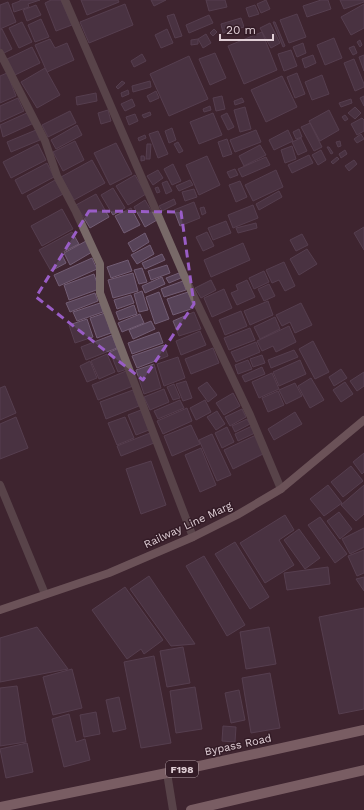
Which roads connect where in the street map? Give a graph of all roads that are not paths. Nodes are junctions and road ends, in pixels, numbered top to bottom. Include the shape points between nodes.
1 (65, 0) edge
2 (0, 53) edge
3 (364, 420) edge
4 (0, 485) edge
5 (281, 489) junction
6 (193, 537) junction
7 (45, 594) junction
8 (0, 610) edge
9 (364, 730) edge
10 (364, 770) edge
11 (167, 773) junction
12 (0, 807) edge
13 (174, 810) edge
14 (191, 810) edge

1 - 5 street
2 - 6 street via 45,141 57,176 100,264 100,293
3 - 5 main road, Railway Line Marg
4 - 7 street
5 - 6 main road, Railway Line Marg via 238,515
6 - 7 main road, Railway Line Marg via 109,573
7 - 8 main road, Railway Line Marg
9 - 11 main road, Bypass Road / F198
10 - 14 main road
11 - 12 main road, Bypass Road / F198
11 - 13 street

